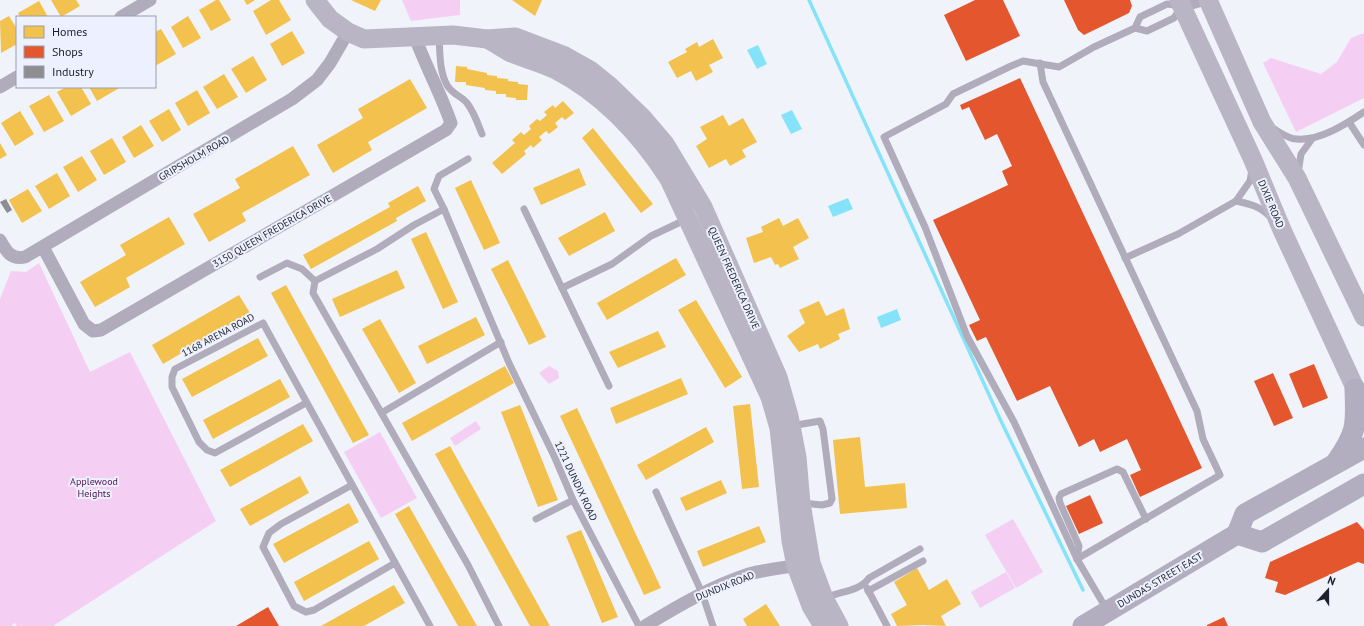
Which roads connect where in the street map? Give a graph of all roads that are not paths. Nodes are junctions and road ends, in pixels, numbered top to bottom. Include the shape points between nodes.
1 (150, 0) edge
2 (315, 0) edge
3 (1201, 0) edge
4 (1208, 0) edge
5 (1181, 3) edge
6 (123, 16) edge
7 (1135, 28) junction
8 (348, 32) junction
9 (439, 35) junction
10 (416, 37) junction
11 (1040, 63) junction
12 (16, 78) edge
13 (0, 87) edge
14 (1364, 112) edge
15 (1262, 122) junction
16 (1349, 122) junction
17 (482, 134) dead end
18 (1312, 139) junction
19 (1364, 145) edge
20 (468, 159) dead end
21 (1253, 160) junction
22 (1297, 178) junction
23 (1236, 201) junction
24 (444, 209) junction
25 (524, 209) dead end
26 (695, 213) junction
27 (1282, 230) junction
28 (0, 240) edge
29 (42, 247) junction
30 (1125, 258) junction
31 (260, 277) dead end
32 (315, 281) junction
33 (562, 288) junction
34 (1364, 317) edge
35 (501, 342) junction
36 (609, 386) dead end
37 (1355, 389) junction
38 (306, 403) junction
39 (1364, 407) edge
40 (383, 412) junction
41 (785, 427) junction
42 (1364, 448) edge
43 (1336, 463) junction
44 (352, 485) junction
45 (1360, 489) edge
46 (656, 492) dead end
47 (572, 500) junction
48 (801, 503) junction
49 (1146, 519) junction
50 (536, 520) dead end
51 (1237, 534) junction
52 (920, 549) dead end
53 (1076, 559) junction
54 (923, 561) dead end
55 (395, 563) junction
56 (803, 564) junction
57 (867, 587) junction
58 (702, 593) junction
59 (818, 602) junction
60 (1108, 611) junction
61 (430, 626) edge
62 (499, 626) edge
63 (639, 626) edge
64 (645, 626) edge
65 (713, 626) edge
66 (823, 626) edge
67 (839, 626) edge
68 (887, 626) edge
69 (1083, 626) edge

1 - 6 street
2 - 8 street, QUEEN FREDERICA DRIVE via 330,19
3 - 5 street
4 - 15 street
5 - 7 lane via 1168,4 1140,17
5 - 7 lane via 1174,18 1147,31
5 - 21 street, DIXIE ROAD
7 - 11 lane via 1059,67
8 - 10 street, QUEEN FREDERICA DRIVE via 364,39
8 - 29 street, GRIPSHOLM ROAD via 330,64 292,99
9 - 10 street, QUEEN FREDERICA DRIVE
9 - 17 lane via 440,60 446,84 472,110
9 - 26 street, QUEEN FREDERICA DRIVE via 487,39 509,52 556,70 592,92 631,127 650,149
10 - 29 street, 3150 QUEEN FREDERICA DRIVE via 422,58 446,107 451,123 446,130 101,330 93,331 84,324
11 - 30 lane via 1043,82
11 - 53 lane via 1023,61 1011,66 953,94 946,104 884,137 925,227 967,336 1014,422
12 - 13 street
14 - 16 lane
15 - 18 lane via 1287,137
15 - 22 street
16 - 18 lane
16 - 19 lane
18 - 22 lane via 1301,154
20 - 24 lane, 1221 DUNDIX ROAD via 439,176 435,183 434,189
21 - 23 lane via 1250,181
21 - 27 street, DIXIE ROAD
22 - 34 street
23 - 27 lane via 1263,209
23 - 30 lane via 1178,234
24 - 32 lane via 378,249
24 - 35 lane, 1221 DUNDIX ROAD
25 - 33 lane
26 - 33 lane via 651,236 612,264
26 - 41 street, QUEEN FREDERICA DRIVE via 757,368
27 - 37 street, DIXIE ROAD
28 - 29 street, GRIPSHOLM ROAD via 7,252 18,258
30 - 49 lane via 1196,411 1203,439 1220,475
31 - 32 lane via 287,263 302,270
32 - 40 lane via 313,293
33 - 36 lane
35 - 40 lane
35 - 47 lane, 1221 DUNDIX ROAD
37 - 39 street, DIXIE ROAD
37 - 43 main road via 1352,439
38 - 38 lane, 1168 ARENA ROAD via 263,323 175,369 172,377 172,387 199,442 207,450 215,453
38 - 44 lane, 1168 ARENA ROAD
40 - 62 lane
41 - 48 street, QUEEN FREDERICA DRIVE via 797,457
41 - 48 lane via 820,421 824,429 832,499 830,503 822,505
41 - 56 street, QUEEN FREDERICA DRIVE via 791,541
42 - 43 main road
43 - 51 main road via 1245,514
44 - 55 lane, 1168 ARENA ROAD
44 - 55 lane via 268,533 263,547 294,606 306,612 314,610
45 - 51 main road via 1262,542
46 - 58 lane
47 - 50 lane
47 - 63 lane, 1221 DUNDIX ROAD
48 - 56 street, QUEEN FREDERICA DRIVE
49 - 53 lane
49 - 53 lane via 1123,472 1117,469 1061,494 1060,503 1079,546
51 - 60 main road, DUNDAS STREET EAST
52 - 57 lane via 869,578
53 - 60 lane
54 - 57 lane
55 - 61 lane, 1168 ARENA ROAD
56 - 58 street, DUNDIX ROAD via 749,574
56 - 59 street, QUEEN FREDERICA DRIVE
57 - 59 lane via 836,593
57 - 68 lane
58 - 64 street, DUNDIX ROAD
58 - 65 lane
59 - 66 street, QUEEN FREDERICA DRIVE
59 - 67 street, QUEEN FREDERICA DRIVE
60 - 69 main road, DUNDAS STREET EAST

